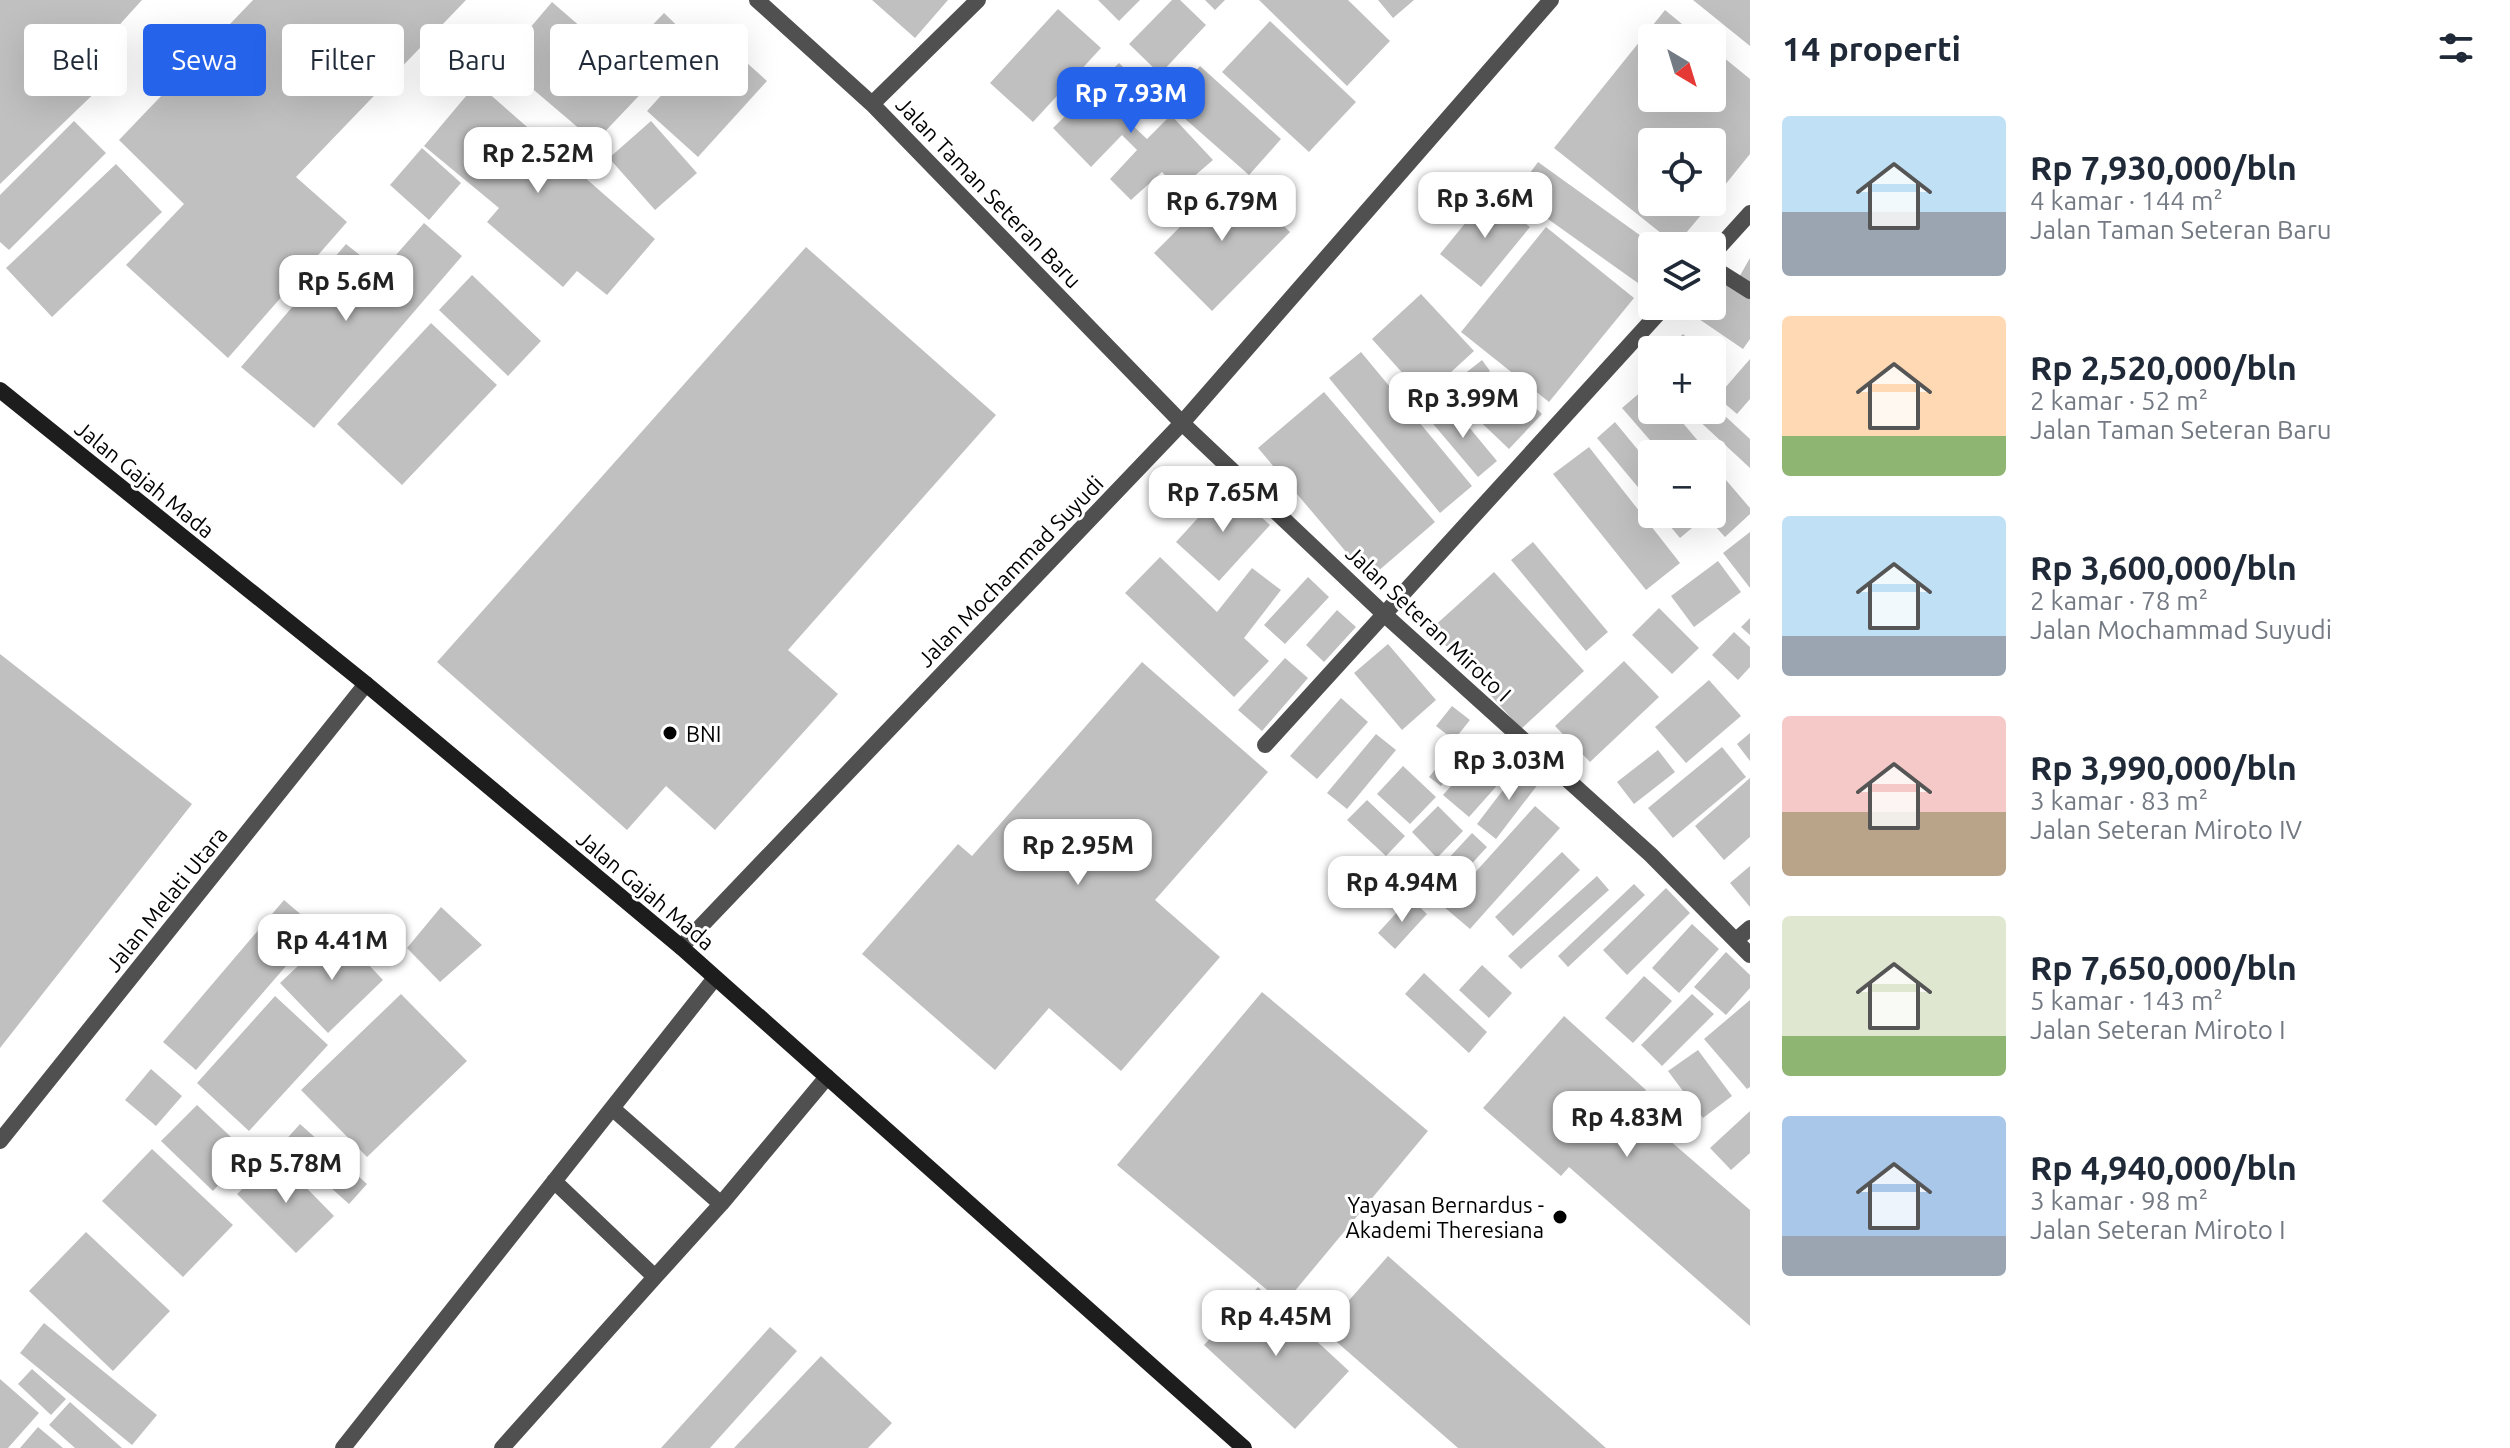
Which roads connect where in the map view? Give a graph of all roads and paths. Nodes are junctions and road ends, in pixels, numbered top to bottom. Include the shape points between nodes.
1 (757, 0) edge
2 (978, 0) edge
3 (1551, 0) edge
4 (872, 104) junction
5 (1750, 213) edge
6 (1726, 240) edge
7 (1726, 276) edge
8 (1750, 291) edge
9 (1652, 320) edge
10 (0, 390) edge
11 (1182, 423) junction
12 (1385, 615) junction
13 (366, 684) junction
14 (1265, 745) dead end
15 (1750, 928) edge
16 (1736, 940) junction
17 (681, 947) junction
18 (1750, 955) edge
19 (715, 978) junction
20 (827, 1077) junction
21 (612, 1108) junction
22 (0, 1141) edge
23 (554, 1181) junction
24 (721, 1204) junction
25 (655, 1277) junction
26 (343, 1448) edge
27 (502, 1448) edge
28 (1244, 1448) edge

1 - 4 street, Jalan Taman Seteran Baru
2 - 4 street
3 - 11 street, Jalan Mochammad Suyudi
4 - 11 street, Jalan Taman Seteran Baru
5 - 6 street
7 - 8 street
9 - 12 street
10 - 13 main road, Jalan Gajah Mada
11 - 12 street, Jalan Seteran Miroto I
11 - 17 street, Jalan Mochammad Suyudi
12 - 14 street
12 - 16 street, Jalan Seteran Miroto I via 1651,855
13 - 17 main road, Jalan Gajah Mada
13 - 22 street, Jalan Melati Utara
15 - 16 street
16 - 18 street, Jalan Seteran Miroto I
17 - 19 main road, Jalan Gajah Mada
19 - 20 main road, Jalan Gajah Mada
19 - 21 street
20 - 24 street
20 - 28 main road, Jalan Gajah Mada
21 - 23 street
21 - 24 street
23 - 25 street
23 - 26 street
24 - 25 street
25 - 27 street

